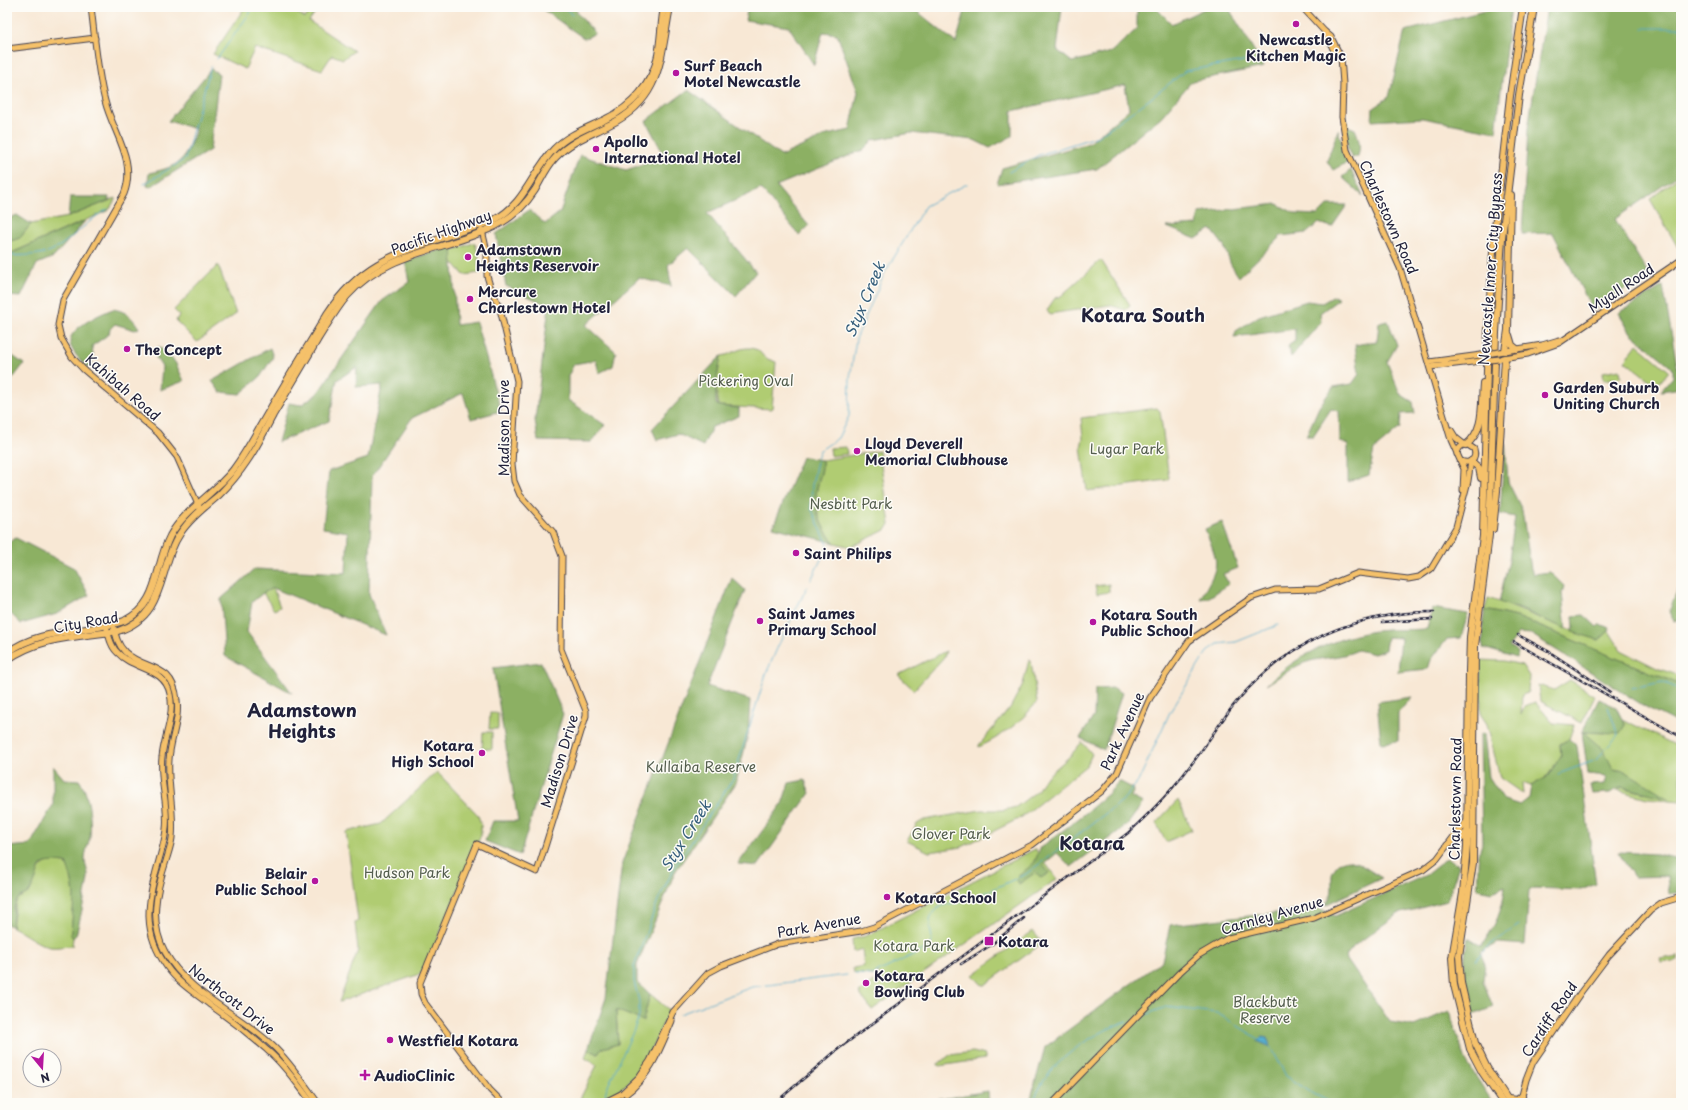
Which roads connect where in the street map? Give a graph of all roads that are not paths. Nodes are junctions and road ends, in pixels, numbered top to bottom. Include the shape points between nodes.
1 (91, 7) edge
2 (664, 7) edge
3 (670, 7) edge
4 (1302, 7) edge
5 (1523, 7) edge
6 (1534, 7) edge
7 (95, 38) junction
8 (7, 49) edge
9 (1514, 132) junction
10 (481, 225) junction
11 (482, 232) junction
12 (1681, 260) edge
13 (1488, 328) junction
14 (1508, 330) junction
15 (1573, 334) junction
16 (1531, 347) junction
17 (1517, 349) junction
18 (1500, 354) junction
19 (1531, 354) junction
20 (1430, 364) junction
21 (1446, 420) junction
22 (1466, 445) junction
23 (1457, 454) junction
24 (1461, 461) junction
25 (1471, 461) junction
26 (1484, 483) junction
27 (1463, 499) junction
28 (197, 504) junction
29 (201, 510) junction
30 (1489, 535) junction
31 (110, 625) junction
32 (115, 631) junction
33 (108, 633) junction
34 (7, 653) edge
35 (7, 660) edge
36 (1467, 822) junction
37 (1454, 835) junction
38 (1471, 835) junction
39 (1447, 845) junction
40 (1681, 897) edge
41 (678, 1007) junction
42 (664, 1030) junction
43 (660, 1052) junction
44 (645, 1069) junction
45 (1522, 1096) junction
46 (610, 1102) edge
47 (1507, 1102) edge
48 (312, 1103) edge
49 (318, 1103) edge
50 (503, 1103) edge
51 (603, 1103) edge
52 (1053, 1103) edge
53 (1522, 1103) edge

1 - 7 main road, Kahibah Road
2 - 10 highway, Pacific Highway via 658,56 642,91 618,113 565,140 543,162 516,204 502,215
3 - 11 highway, Pacific Highway via 660,65 653,84 643,99 618,120 565,148 546,170 524,204 505,221
4 - 20 main road, Charlestown Road via 1330,35 1337,47 1343,84 1342,126 1347,150 1396,259
5 - 13 highway, Newcastle Inner City Bypass via 1500,173
6 - 9 highway, Newcastle Inner City Bypass
7 - 8 main road
7 - 28 main road, Kahibah Road via 105,101 128,163 127,184 124,194 63,300 58,325 61,338 83,370 158,433 177,457
9 - 14 highway
9 - 30 highway, Newcastle Inner City Bypass via 1501,245
10 - 11 main road, Madison Drive
10 - 28 highway, Pacific Highway via 387,258 352,283 327,314 244,454 224,480
11 - 29 highway, Pacific Highway via 398,259 376,271 351,291 323,331 247,461 229,484
11 - 50 main road, Madison Drive via 487,252 487,276 500,309 517,381 512,464 514,480 520,495 553,532 561,549 561,649 586,711 537,872 477,844 423,973 420,989 422,998 490,1090
12 - 15 main road, Myall Road
13 - 22 highway via 1480,424 1476,436
13 - 26 highway, Newcastle Inner City Bypass
14 - 17 highway via 1510,342
14 - 18 highway
15 - 16 main road, Myall Road via 1548,344
15 - 19 main road, Myall Road via 1552,347
16 - 17 main road, Myall Road
16 - 19 main road
17 - 18 main road, Myall Road
18 - 19 main road, Myall Road
18 - 20 main road, Myall Road, bridge
18 - 20 main road, Myall Road, bridge via 1481,361
18 - 30 highway via 1497,491 1492,532
20 - 21 main road, Charlestown Road
21 - 22 main road, Charlestown Road via 1455,437
21 - 23 main road, Charlestown Road
22 - 23 main road via 1459,448
22 - 25 main road, Charlestown Road via 1474,450 1475,456
23 - 24 main road, Charlestown Road
24 - 25 main road
24 - 27 main road, Park Avenue via 1465,474
25 - 26 highway via 1479,468
25 - 27 main road, Park Avenue
26 - 36 highway, Charlestown Road via 1483,536 1469,650
27 - 41 main road, Park Avenue via 1454,530 1431,569 1419,577 1400,579 1361,572 1318,589 1267,592 1251,598 1192,639 1150,698 1114,778 1097,796 1039,841 871,928 784,943 720,966 704,976
28 - 29 main road, Kahibah Road
28 - 31 highway, City Road via 169,538 150,598 143,608 133,617
29 - 32 highway, City Road via 174,544 157,597 149,611 132,625
30 - 38 highway, Charlestown Road via 1476,646
31 - 32 main road, Northcott Drive
31 - 33 main road, Northcott Drive
31 - 34 highway, City Road via 51,634 29,640
32 - 33 highway, City Road
32 - 49 main road, Northcott Drive via 121,647 129,656 158,668 169,679 178,702 169,759 174,822 155,907 161,944 172,964 186,979 273,1046
33 - 35 highway, City Road via 52,640 22,651
33 - 48 main road, Northcott Drive via 117,652 128,661 159,676 171,696 171,713 162,758 166,828 148,906 150,930 159,954 168,969 181,982 282,1064
36 - 37 highway
36 - 38 highway, Charlestown Road
37 - 38 main road
37 - 39 main road, Carnley Avenue
38 - 39 main road, Carnley Avenue
38 - 47 highway, Charlestown Road via 1472,881 1459,956 1461,983 1477,1049
39 - 52 main road, Carnley Avenue via 1423,870 1326,913 1303,921 1228,938 1208,949 1180,972
40 - 45 main road, Cardiff Road via 1661,903 1650,911 1609,956 1533,1062
41 - 42 main road, Park Avenue
41 - 43 main road, Park Avenue
42 - 43 main road
42 - 44 main road, Park Avenue
43 - 44 main road
43 - 46 main road, Park Avenue via 641,1080 626,1094
44 - 46 main road, Park Avenue
45 - 47 highway
45 - 53 main road
46 - 51 main road, Park Avenue

